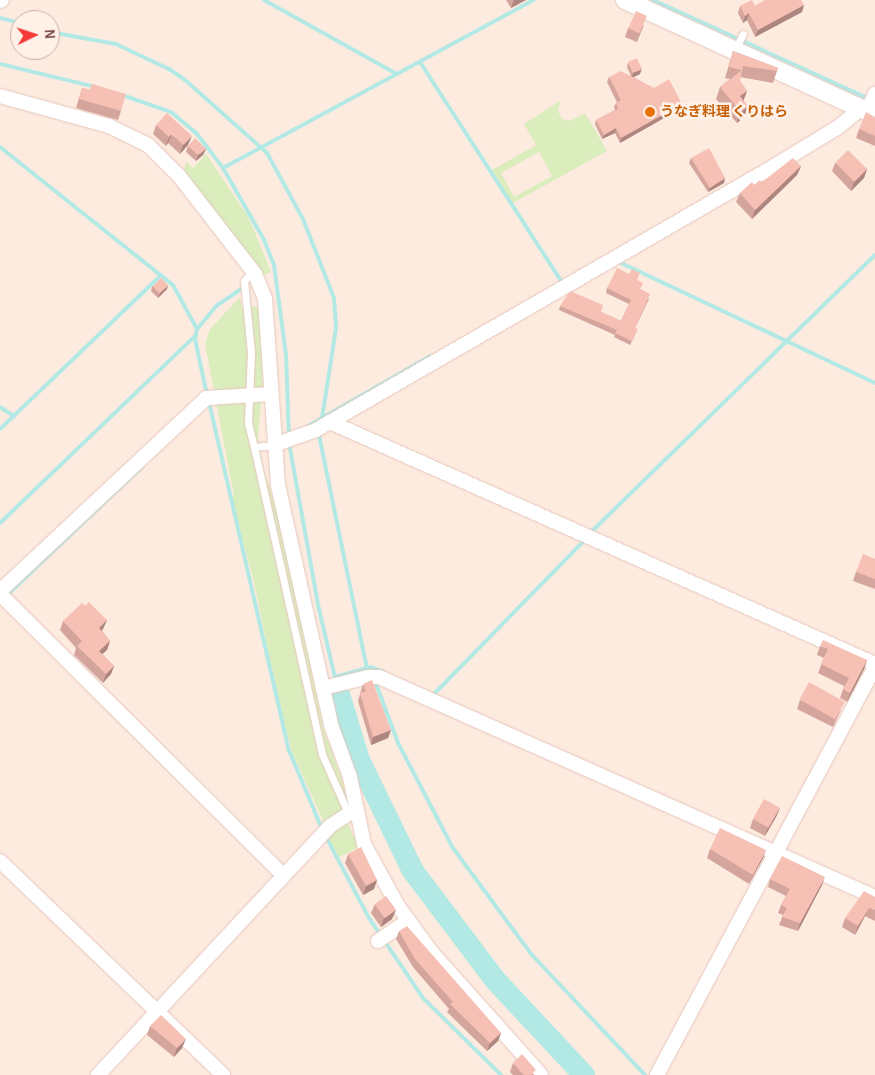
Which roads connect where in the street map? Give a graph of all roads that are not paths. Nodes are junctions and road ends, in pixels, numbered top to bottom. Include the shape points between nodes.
1 (625, 0) edge
2 (0, 96) edge
3 (870, 104) edge
4 (253, 271) junction
5 (271, 394) junction
6 (249, 395) junction
7 (330, 422) junction
8 (284, 443) junction
9 (254, 447) junction
10 (2, 595) edge
11 (875, 666) edge
12 (332, 687) junction
13 (352, 811) junction
14 (775, 854) junction
15 (0, 861) edge
16 (281, 873) junction
17 (875, 897) edge
18 (409, 920) junction
19 (381, 939) dead end
20 (153, 1010) junction
21 (98, 1075) edge
22 (223, 1075) edge
23 (541, 1075) edge
24 (657, 1075) edge

1 - 3 street via 739,41
2 - 4 street via 109,126 148,145 177,173
3 - 7 street via 779,163
4 - 5 street via 265,298
4 - 6 lane via 244,281 251,353
5 - 6 street
5 - 8 street
6 - 9 lane via 248,423
6 - 10 street via 209,397
7 - 8 street
7 - 11 street
8 - 9 lane
8 - 12 street via 278,485
9 - 13 lane via 322,754
10 - 16 street
11 - 14 street
12 - 13 street
12 - 14 street via 373,676
13 - 16 street
13 - 18 street via 364,844
14 - 17 street
14 - 24 street
15 - 20 street
16 - 20 street
18 - 19 street
18 - 23 street via 449,974
20 - 21 street
20 - 22 street

